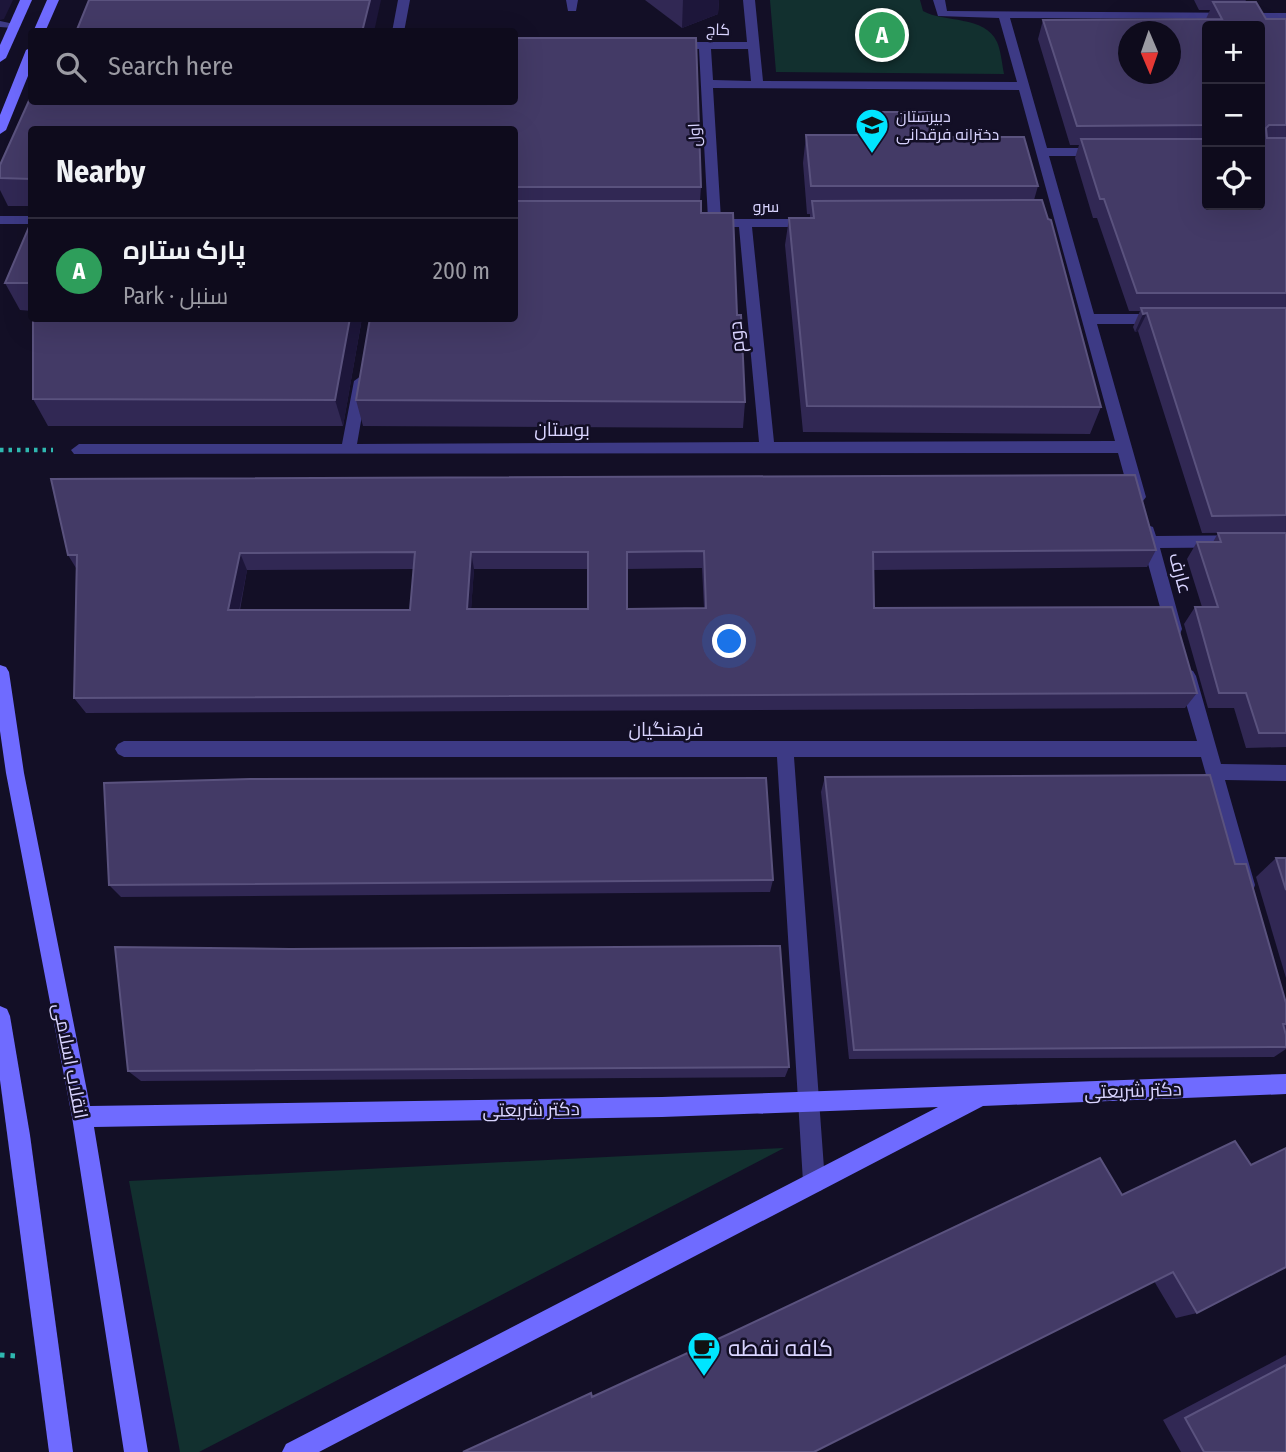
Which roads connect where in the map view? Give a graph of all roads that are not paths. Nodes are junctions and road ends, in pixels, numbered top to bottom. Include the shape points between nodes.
1 (26, 0) edge
2 (53, 0) edge
3 (404, 0) edge
4 (749, 0) edge
5 (939, 0) edge
6 (1004, 15) junction
7 (1286, 16) edge
8 (6, 24) edge
9 (41, 28) edge
10 (399, 28) edge
11 (664, 44) edge
12 (705, 45) junction
13 (753, 46) junction
14 (0, 58) edge
15 (28, 60) edge
16 (707, 84) junction
17 (757, 84) junction
18 (1023, 86) junction
19 (0, 130) edge
20 (1041, 152) junction
21 (1110, 152) edge
22 (0, 220) edge
23 (28, 220) edge
24 (708, 223) joint
25 (745, 223) junction
26 (827, 223) edge
27 (1087, 319) junction
28 (1180, 319) edge
29 (363, 371) edge
30 (767, 447) junction
31 (1123, 447) junction
32 (79, 450) road end
33 (348, 450) junction
34 (1286, 541) edge
35 (1150, 542) junction
36 (0, 672) edge
37 (124, 749) dead end
38 (1207, 749) junction
39 (6, 750) edge
40 (785, 750) junction
41 (1214, 772) junction
42 (1286, 773) edge
43 (1252, 903) edge
44 (0, 1016) edge
45 (1286, 1084) edge
46 (981, 1095) junction
47 (808, 1101) junction
48 (82, 1117) junction
49 (814, 1182) junction
50 (61, 1452) edge
51 (136, 1452) edge
52 (294, 1452) edge

1 - 8 street
2 - 9 street
3 - 10 street
4 - 13 street
5 - 6 street via 942,14
6 - 7 street
6 - 18 street, عارف
8 - 14 street
11 - 12 street, کاج
12 - 13 street, کاج
12 - 16 street, اول
13 - 17 street
15 - 19 street
16 - 17 street
16 - 24 street, اول
17 - 18 street
18 - 20 street, عارف
20 - 21 street
20 - 27 street, عارف via 1053,222
22 - 23 street
24 - 25 street, سرو
25 - 26 street, سرو
25 - 30 street, دوم
27 - 28 street
27 - 31 street, عارف
29 - 33 street
30 - 31 street, بوستان
30 - 33 street, بوستان
31 - 35 street, عارف
32 - 33 street, بوستان
34 - 35 street
35 - 38 street, عارف
36 - 39 street, انقلاب اسلامی
37 - 40 street, فرهنگیان
38 - 40 street, فرهنگیان
38 - 41 street, عارف
39 - 48 street, انقلاب اسلامی
40 - 47 street
41 - 42 street
41 - 43 street, عارف
44 - 50 street
45 - 46 street, دکتر شریعتی
46 - 47 street, دکتر شریعتی
46 - 49 street, دکتر شریعتی
47 - 48 street, دکتر شریعتی
47 - 49 street
48 - 51 street, انقلاب اسلامی
49 - 52 street, دکتر شریعتی

